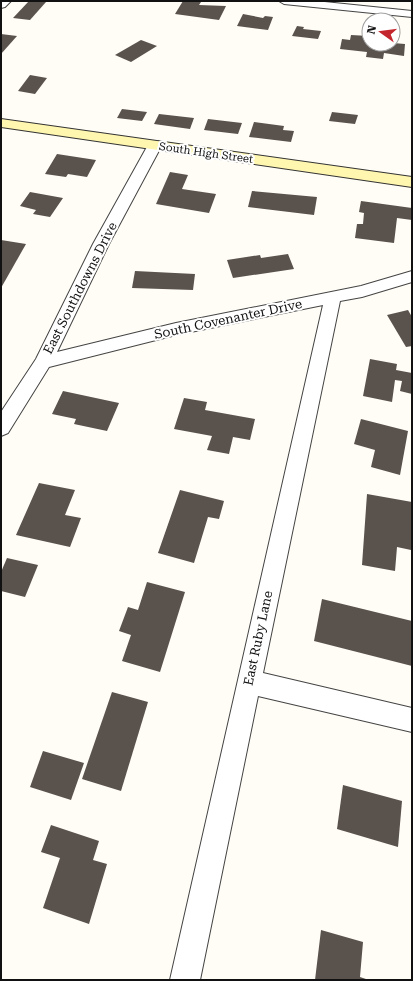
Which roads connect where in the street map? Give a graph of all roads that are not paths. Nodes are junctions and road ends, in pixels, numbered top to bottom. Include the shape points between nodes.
1 (6, 1) edge
2 (284, 1) edge
3 (1, 5) edge
4 (412, 14) edge
5 (1, 123) edge
6 (155, 145) junction
7 (412, 182) edge
8 (412, 276) edge
9 (333, 296) junction
10 (43, 362) junction
11 (1, 428) edge
12 (249, 682) junction
13 (412, 720) edge
14 (185, 980) edge

1 - 3 street
2 - 4 street
5 - 6 street, South High Street
6 - 7 street, South High Street
6 - 10 street, East Southdowns Drive via 100,244
8 - 9 street, South Covenanter Drive via 362,291
9 - 10 street, South Covenanter Drive via 176,329
9 - 12 street, East Ruby Lane
10 - 11 street, East Southdowns Drive
12 - 13 street
12 - 14 street, East Ruby Lane

